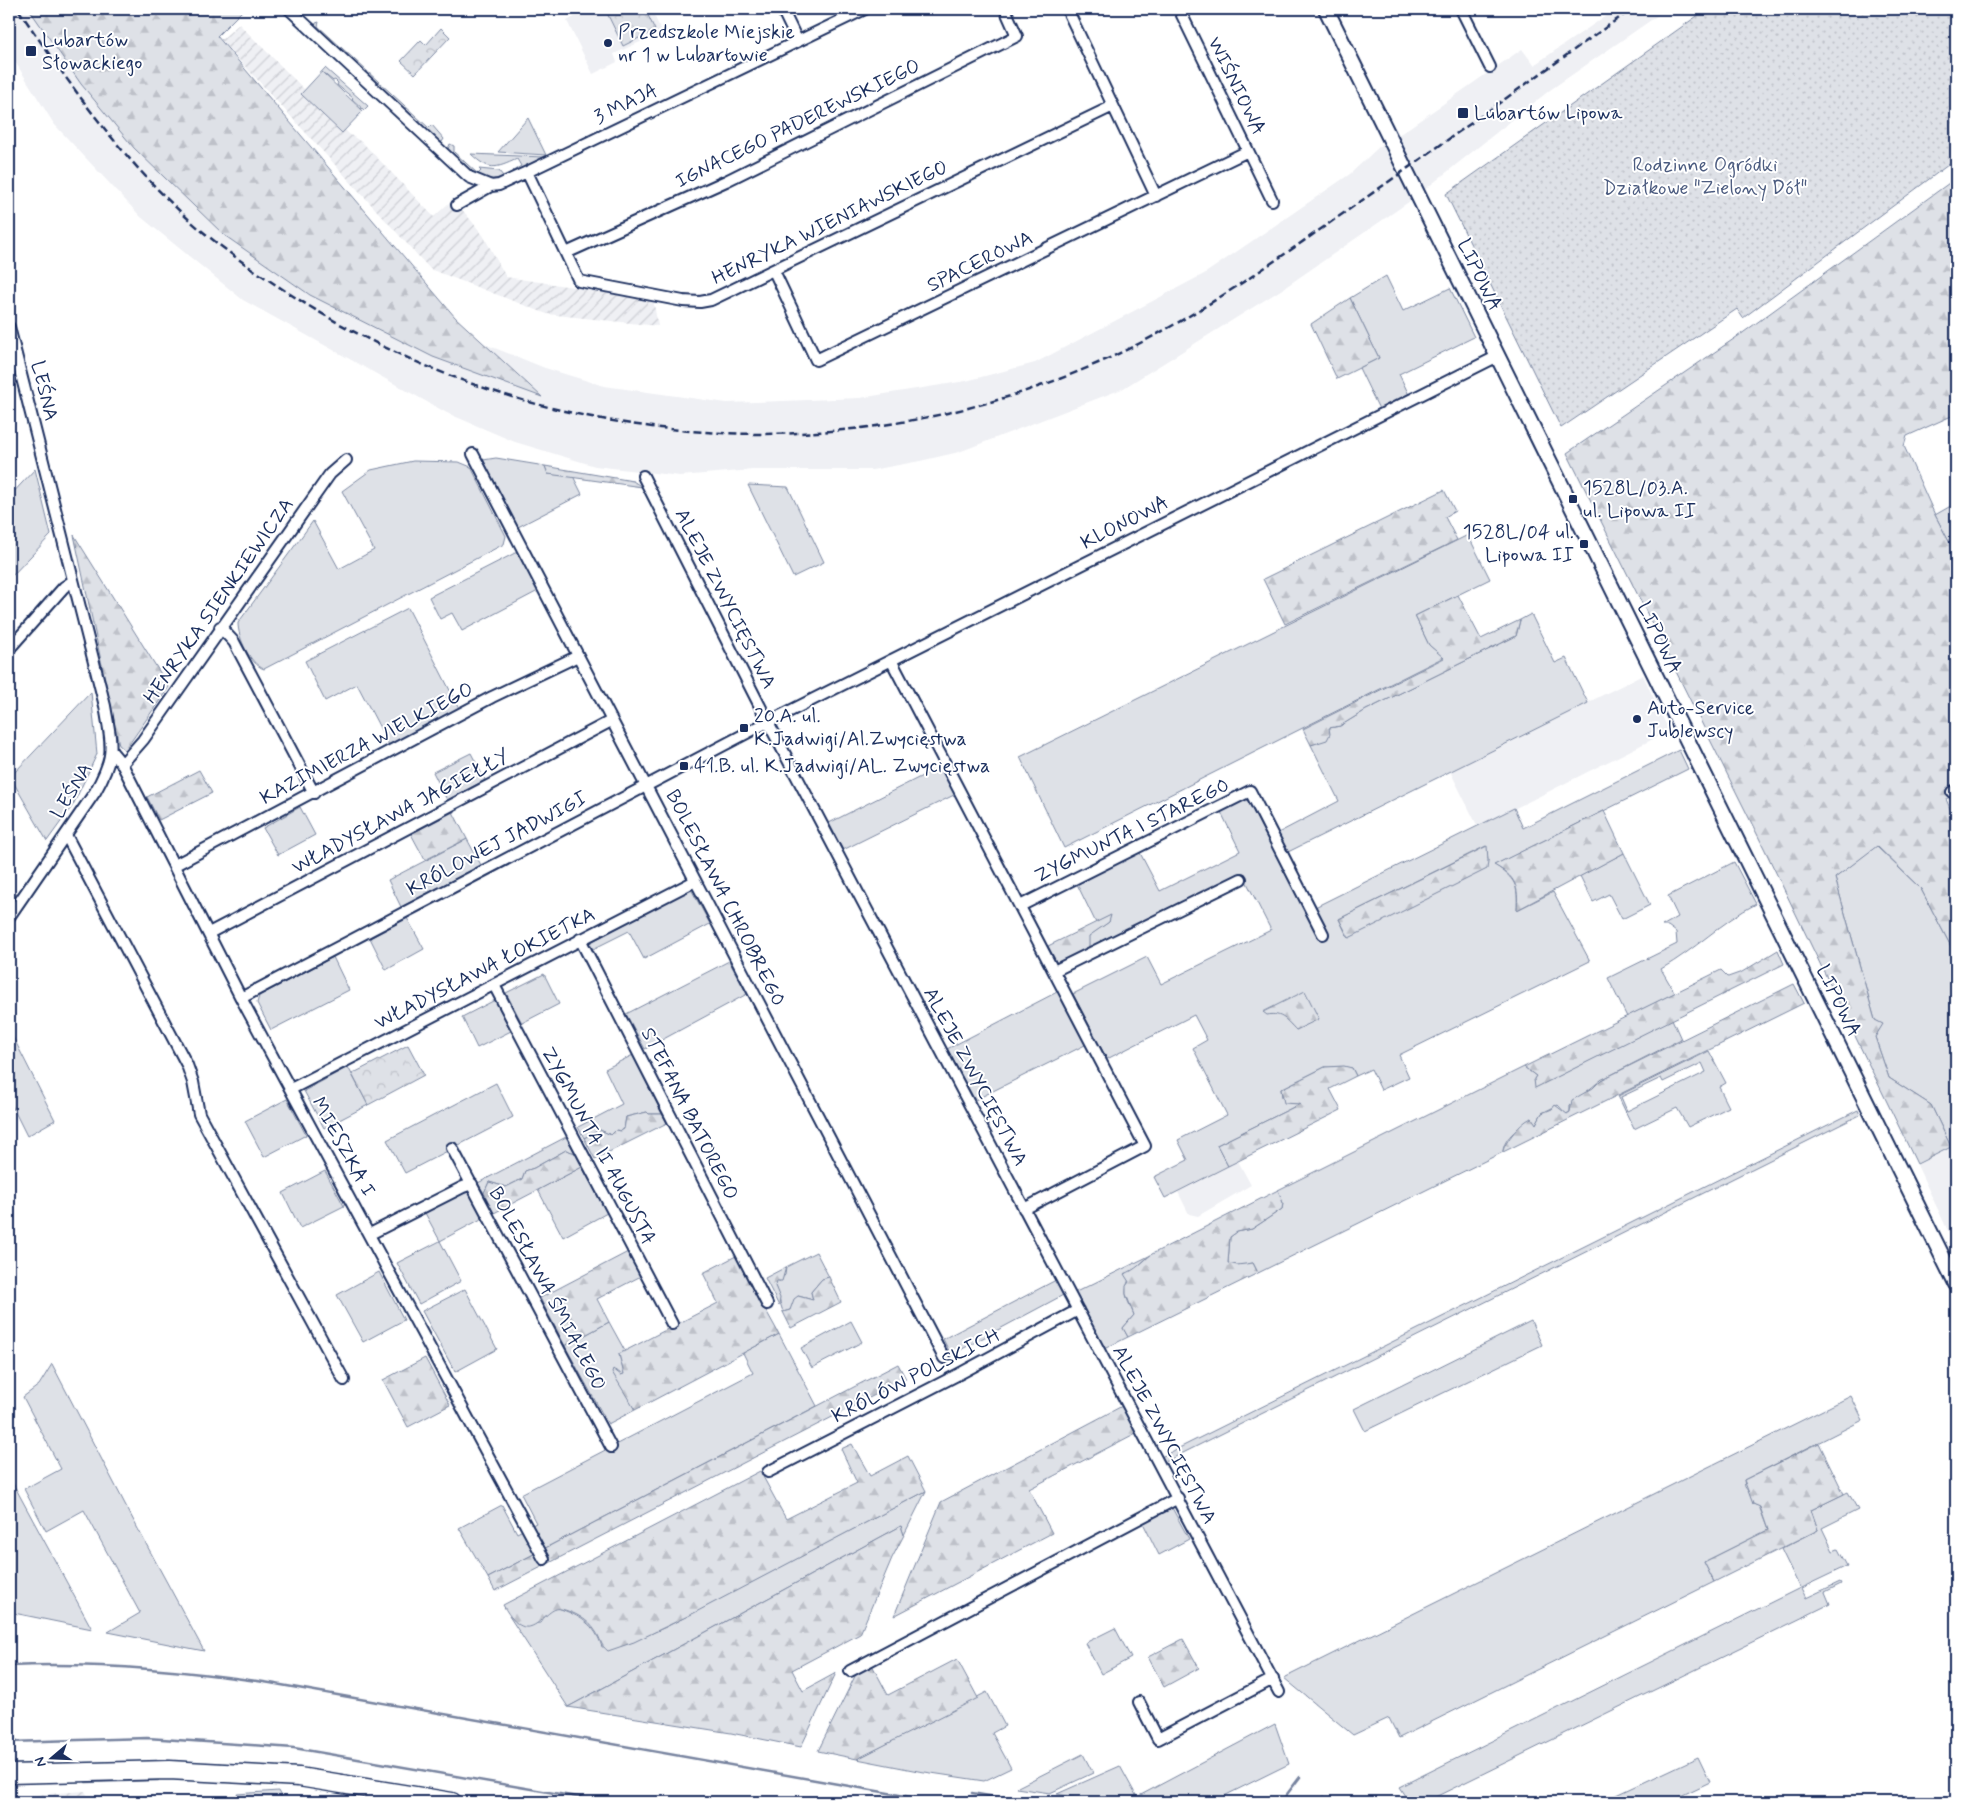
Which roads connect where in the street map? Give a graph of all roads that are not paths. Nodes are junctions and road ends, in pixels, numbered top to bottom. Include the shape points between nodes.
1 (289, 9) edge
2 (782, 9) edge
3 (865, 9) edge
4 (1005, 9) edge
5 (1067, 9) edge
6 (1179, 9) edge
7 (1326, 9) edge
8 (1461, 9) edge
9 (797, 40) junction
10 (1490, 67) dead end
11 (1112, 106) junction
12 (1248, 151) junction
13 (527, 172) junction
14 (491, 186) junction
15 (1156, 196) junction
16 (1272, 200) dead end
17 (458, 206) dead end
18 (566, 253) junction
19 (774, 271) junction
20 (9, 327) edge
21 (1498, 356) junction
22 (473, 454) dead end
23 (346, 460) dead end
24 (643, 476) dead end
25 (73, 581) junction
26 (220, 628) junction
27 (9, 649) edge
28 (578, 656) junction
29 (891, 660) junction
30 (610, 721) junction
31 (768, 722) junction
32 (112, 752) junction
33 (122, 764) junction
34 (647, 786) junction
35 (314, 793) junction
36 (66, 835) junction
37 (175, 865) junction
38 (1241, 879) dead end
39 (695, 881) junction
40 (1020, 906) junction
41 (9, 917) edge
42 (209, 933) junction
43 (1323, 934) dead end
44 (580, 939) junction
45 (1054, 971) junction
46 (494, 984) junction
47 (241, 998) junction
48 (291, 1089) junction
49 (452, 1148) dead end
50 (472, 1184) junction
51 (1024, 1208) junction
52 (370, 1234) junction
53 (1956, 1284) edge
54 (767, 1304) dead end
55 (1078, 1310) junction
56 (672, 1324) dead end
57 (944, 1358) dead end
58 (344, 1380) dead end
59 (611, 1447) dead end
60 (768, 1472) dead end
61 (1178, 1498) junction
62 (544, 1559) dead end
63 (850, 1671) dead end
64 (1273, 1679) junction
65 (1280, 1692) dead end
66 (1139, 1702) dead end
67 (11, 1775) edge
68 (452, 1802) edge

1 - 14 street via 469,176
2 - 9 street
3 - 9 street, 3 MAJA
4 - 18 street, IGNACEGO PADEREWSKIEGO via 1017,36 726,181
5 - 11 street
6 - 12 street, WIŚNIOWA
7 - 21 street, LIPOWA
8 - 10 street
9 - 13 street, 3 MAJA
11 - 15 street
11 - 19 street, HENRYKA WIENIAWSKIEGO
12 - 15 street, SPACEROWA
12 - 16 street, WIŚNIOWA
13 - 14 street, 3 MAJA
13 - 18 street, HENRYKA WIENIAWSKIEGO
14 - 17 street, 3 MAJA
15 - 19 street, SPACEROWA via 816,360
18 - 19 street, HENRYKA WIENIAWSKIEGO via 579,281 683,301 711,300
20 - 25 street, LEŚNA
21 - 29 street, KLONOWA
21 - 53 street, LIPOWA
22 - 28 street, BOLESŁAWA CHROBREGO
23 - 26 street, HENRYKA SIENKIEWICZA via 330,474
24 - 31 street, ALEJE ZWYCIĘSTWA
25 - 27 street
25 - 32 street, LEŚNA via 105,706
26 - 33 street, HENRYKA SIENKIEWICZA via 143,740
26 - 35 street via 234,642
28 - 30 street, BOLESŁAWA CHROBREGO
28 - 35 street, KAZIMIERZA WIELKIEGO via 492,697
29 - 31 street, KLONOWA
29 - 40 street, ZYGMUNTA I STAREGO
30 - 34 street, BOLESŁAWA CHROBREGO
30 - 42 street, WŁADYSŁAWA JAGIEŁŁY
31 - 34 street, KRÓLOWEJ JADWIGI
31 - 51 street, ALEJE ZWYCIĘSTWA
32 - 33 street, MIESZKA I
32 - 36 street, LEŚNA via 95,792
33 - 37 street, MIESZKA I
34 - 39 street, BOLESŁAWA CHROBREGO
34 - 47 street, KRÓLOWEJ JADWIGI
35 - 37 street, KAZIMIERZA WIELKIEGO
36 - 41 street, LEŚNA
36 - 58 street via 187,1065 199,1114
37 - 42 street, MIESZKA I
38 - 45 street
39 - 44 street, WŁADYSŁAWA ŁOKIETKA
39 - 57 street, BOLESŁAWA CHROBREGO
40 - 43 street, ZYGMUNTA I STAREGO via 1250,792
40 - 45 street, ZYGMUNTA I STAREGO
42 - 47 street, MIESZKA I
44 - 46 street, WŁADYSŁAWA ŁOKIETKA
44 - 54 street, STEFANA BATOREGO
45 - 51 street, ZYGMUNTA I STAREGO via 1145,1146
46 - 48 street, WŁADYSŁAWA ŁOKIETKA
46 - 56 street, ZYGMUNTA II AUGUSTA
47 - 48 street, MIESZKA I
48 - 52 street, MIESZKA I
49 - 50 street, BOLESŁAWA ŚMIAŁEGO
50 - 52 street
50 - 59 street, BOLESŁAWA ŚMIAŁEGO
51 - 55 street, ALEJE ZWYCIĘSTWA
52 - 62 street, MIESZKA I via 436,1363
55 - 60 street, KRÓLÓW POLSKICH
55 - 61 street, ALEJE ZWYCIĘSTWA
61 - 63 street
61 - 64 street, ALEJE ZWYCIĘSTWA
64 - 65 street, ALEJE ZWYCIĘSTWA
64 - 66 street via 1158,1739
67 - 68 highway via 169,1770 298,1777

